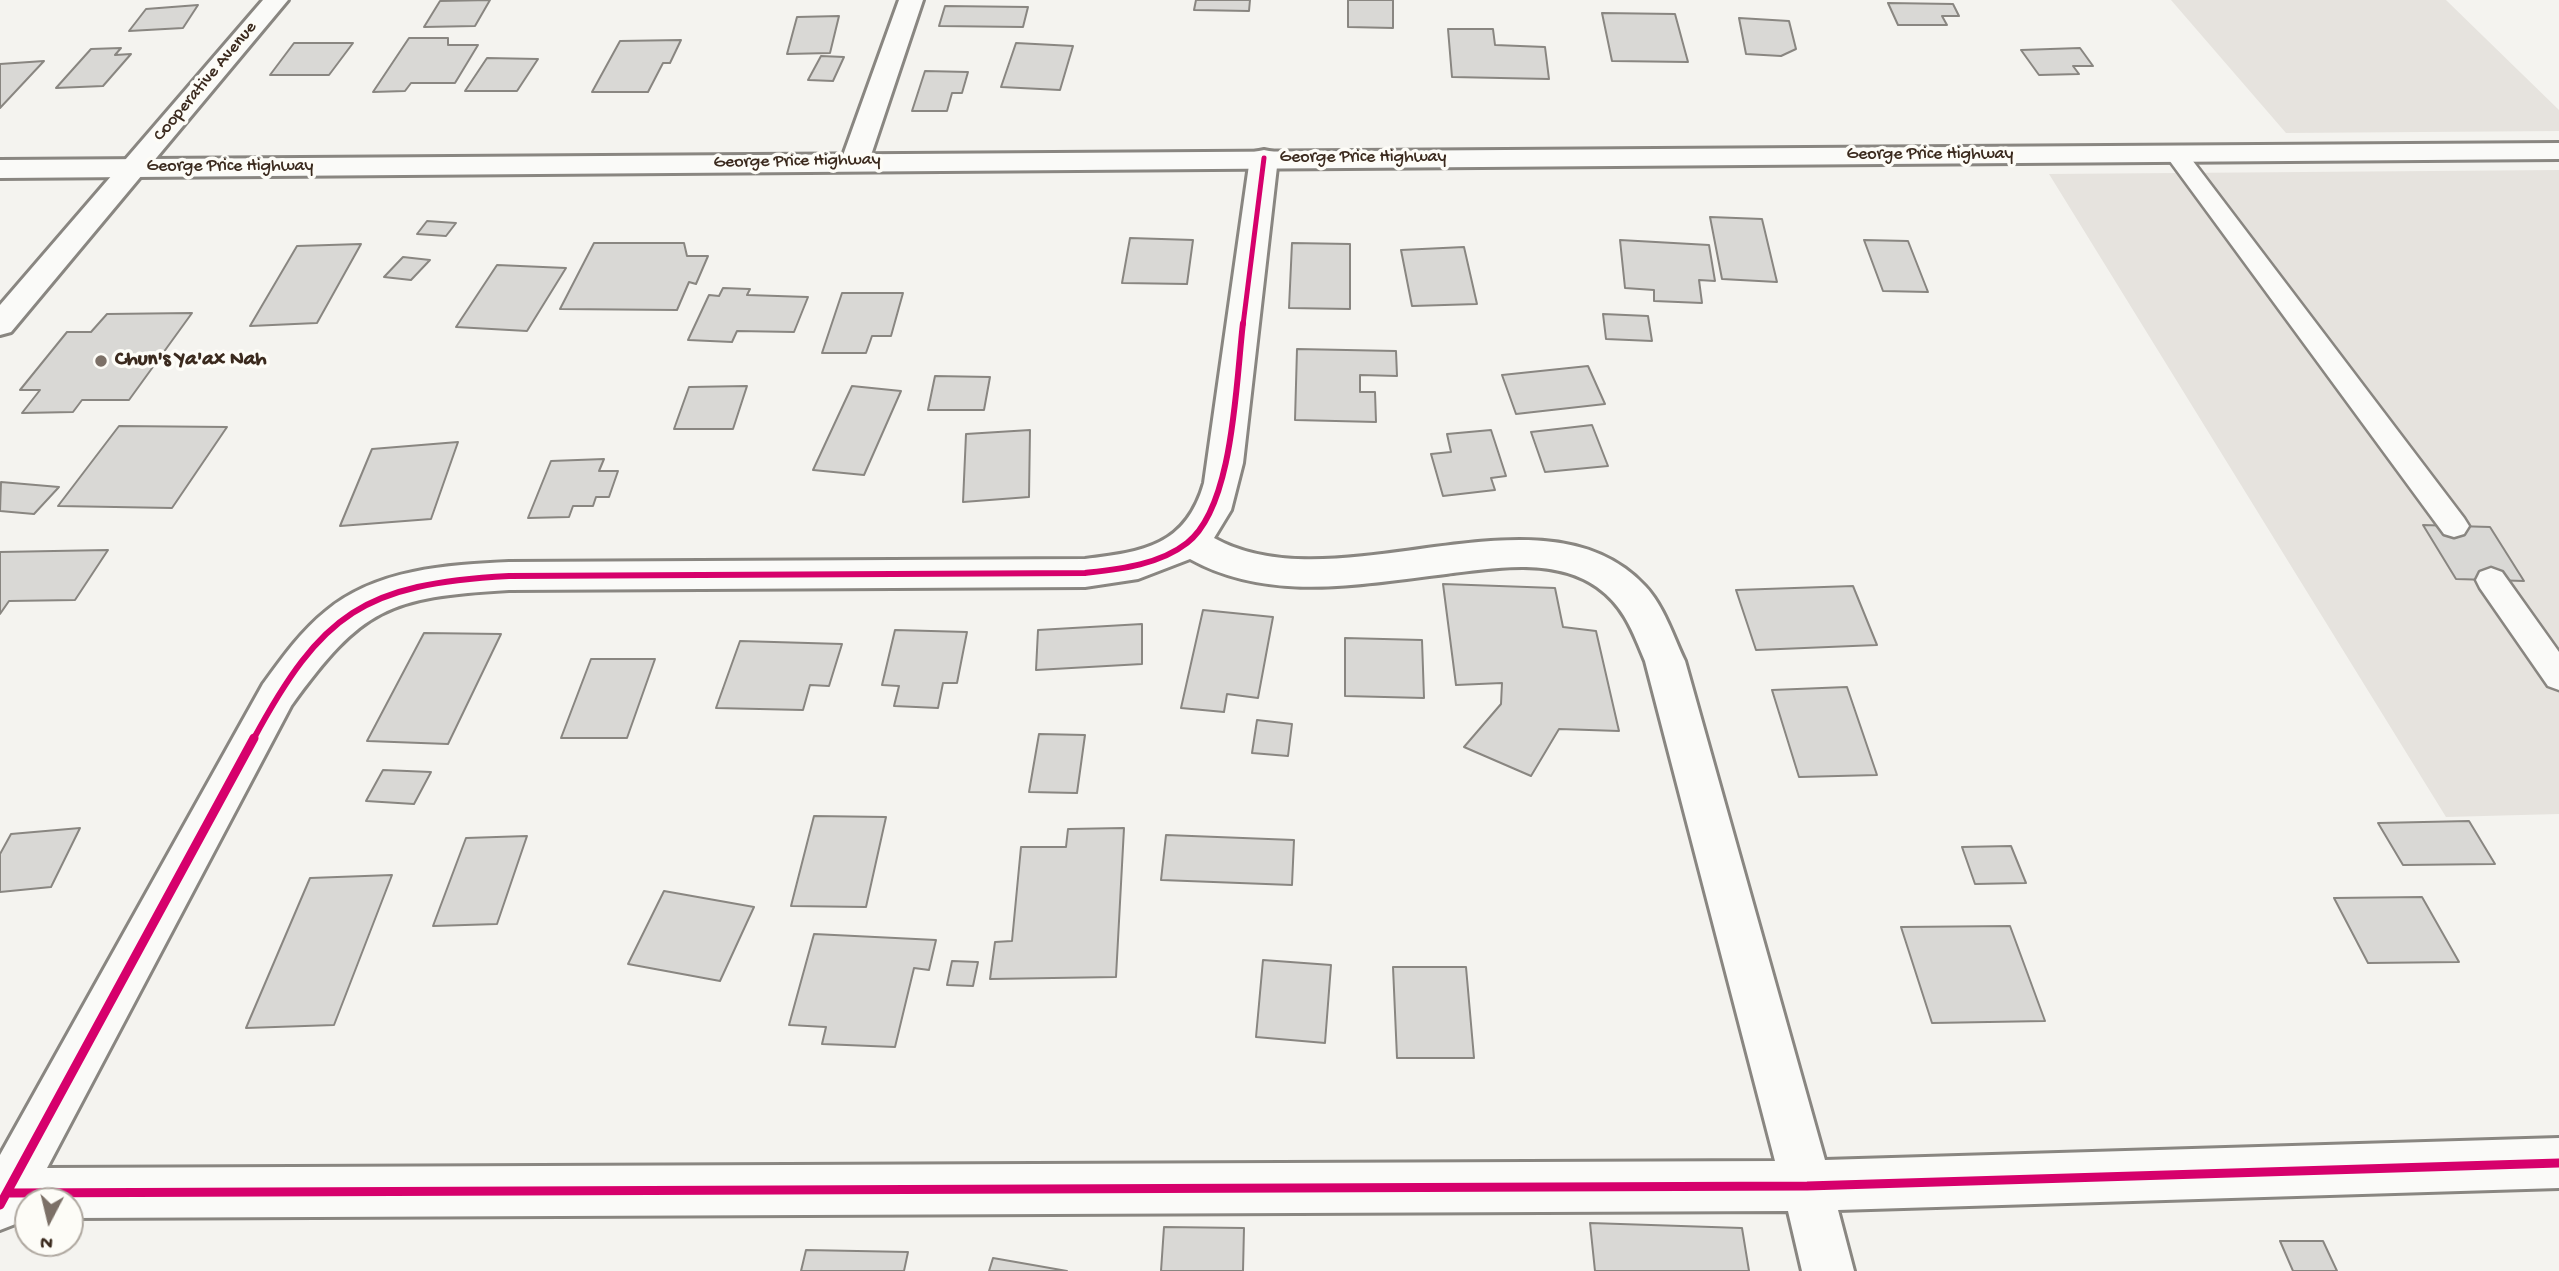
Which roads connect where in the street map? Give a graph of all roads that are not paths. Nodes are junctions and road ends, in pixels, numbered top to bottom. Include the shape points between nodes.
1 (276, 0) edge
2 (911, 0) edge
3 (2559, 151) edge
4 (2175, 153) junction
5 (1264, 158) junction
6 (855, 161) junction
7 (133, 167) junction
8 (0, 169) edge
9 (0, 325) edge
10 (2454, 526) dead end
11 (1189, 541) junction
12 (2491, 580) dead end
13 (2559, 677) edge
14 (2559, 1163) edge
15 (1807, 1186) junction
16 (2, 1198) edge
17 (1828, 1271) edge

1 - 7 main road, Cooperative Avenue
2 - 6 main road
3 - 4 main road, George Price Highway
4 - 5 main road, George Price Highway
4 - 10 lane
5 - 6 main road, George Price Highway
5 - 11 main road via 1227,463 1209,519
6 - 7 main road, George Price Highway
7 - 8 main road, George Price Highway
7 - 9 main road, Cooperative Avenue
11 - 15 main road via 1250,569 1296,573 1528,554 1570,560 1604,573 1631,595 1665,662
11 - 16 main road via 1133,568 1085,573 450,579 396,590 348,614 314,646 277,695
12 - 13 lane
14 - 15 main road
15 - 16 main road
15 - 17 main road

